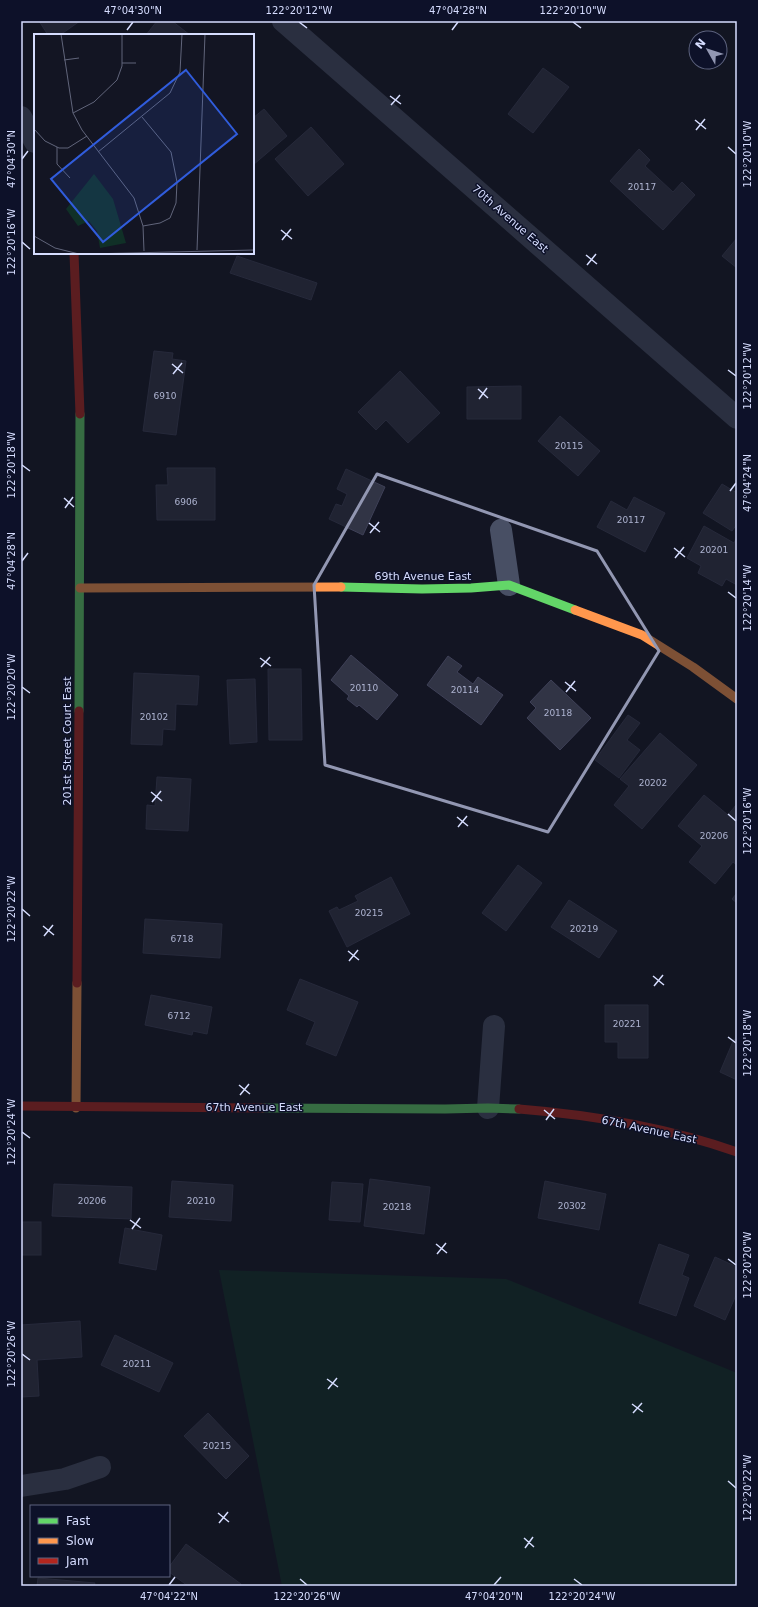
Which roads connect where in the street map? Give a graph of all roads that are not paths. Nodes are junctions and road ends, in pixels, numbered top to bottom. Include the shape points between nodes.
1 (283, 21) edge
2 (21, 117) edge
3 (34, 140) edge
4 (74, 254) edge
5 (737, 418) edge
6 (501, 530) dead end
7 (509, 585) junction
8 (80, 588) junction
9 (737, 699) edge
10 (494, 1026) dead end
11 (21, 1106) edge
12 (76, 1108) junction
13 (488, 1108) junction
14 (737, 1152) edge
15 (100, 1467) dead end
16 (21, 1486) edge

1 - 5 street, 70th Avenue East
2 - 3 street
4 - 8 street, 201st Street Court East via 81,432
6 - 7 street
7 - 8 street, 69th Avenue East via 422,589 308,586
7 - 9 street, 69th Avenue East via 642,635
8 - 12 street, 201st Street Court East
10 - 13 street
11 - 12 street, 67th Avenue East
12 - 13 street, 67th Avenue East
13 - 14 street, 67th Avenue East via 618,1121 672,1132
15 - 16 street via 65,1480

